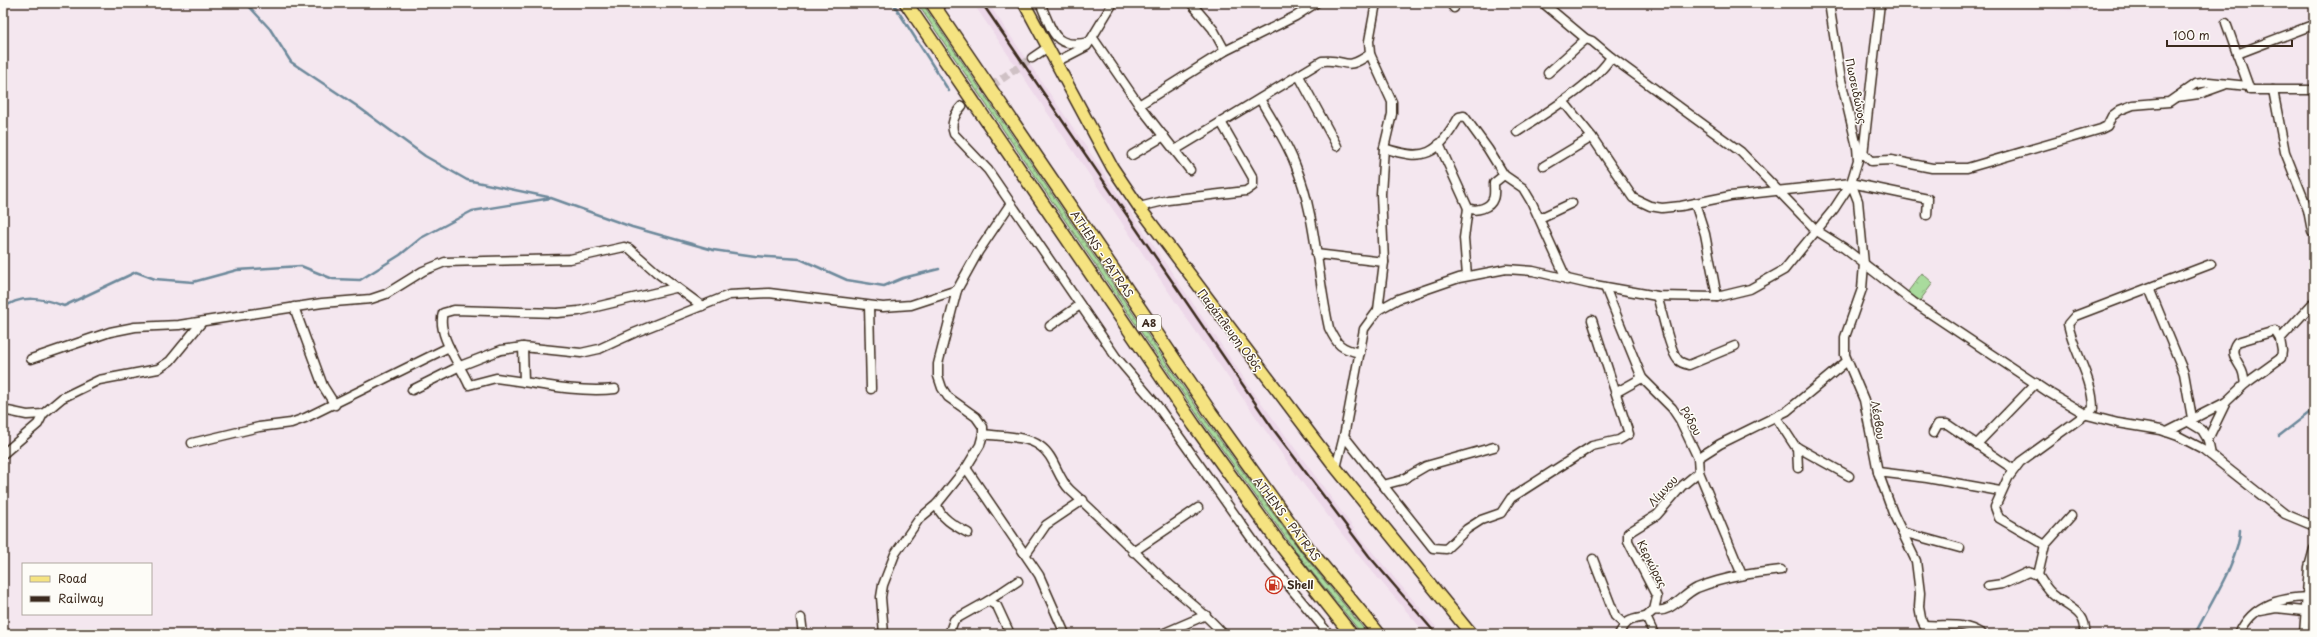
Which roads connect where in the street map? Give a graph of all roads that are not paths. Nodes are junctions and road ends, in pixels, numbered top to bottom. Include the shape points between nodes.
1 (906, 3) edge
2 (932, 3) edge
3 (1024, 3) edge
4 (1040, 3) edge
5 (1113, 3) edge
6 (1191, 3) edge
7 (1303, 3) edge
8 (1316, 3) edge
9 (1376, 3) edge
10 (1543, 3) edge
11 (1829, 3) edge
12 (1880, 3) edge
13 (1296, 16) junction
14 (2226, 24) dead end
15 (2310, 26) dead end
16 (1586, 39) junction
17 (1092, 40) junction
18 (1048, 47) junction
19 (1225, 51) junction
20 (1370, 54) junction
21 (2237, 54) junction
22 (1611, 57) junction
23 (1032, 58) tunnel mouth
24 (1056, 62) junction
25 (1548, 73) dead end
26 (1299, 76) junction
27 (2248, 86) junction
28 (2273, 90) junction
29 (2314, 90) edge
30 (1260, 99) junction
31 (1563, 101) junction
32 (1139, 105) junction
33 (962, 106) tunnel mouth
34 (1221, 122) junction
35 (1517, 132) dead end
36 (1164, 136) junction
37 (1592, 137) junction
38 (1439, 144) junction
39 (1337, 146) dead end
40 (1384, 148) junction
41 (1857, 148) junction
42 (1175, 150) junction
43 (1132, 155) dead end
44 (1863, 155) junction
45 (1544, 166) dead end
46 (1190, 170) dead end
47 (1504, 175) junction
48 (1851, 183) junction
49 (1777, 192) junction
50 (1572, 203) dead end
51 (1695, 203) junction
52 (1011, 204) junction
53 (1139, 207) junction
54 (1468, 208) junction
55 (2311, 212) edge
56 (1927, 215) dead end
57 (1540, 218) junction
58 (1817, 231) junction
59 (2312, 231) dead end
60 (1316, 254) junction
61 (1384, 262) junction
62 (1864, 264) junction
63 (2211, 264) dead end
64 (1467, 276) junction
65 (1566, 280) junction
66 (1605, 287) junction
67 (675, 288) junction
68 (2149, 288) junction
69 (957, 290) junction
70 (1657, 296) junction
71 (1717, 298) junction
72 (2314, 302) edge
73 (1080, 305) junction
74 (702, 306) junction
75 (869, 306) junction
76 (294, 307) junction
77 (1378, 310) junction
78 (1592, 320) dead end
79 (202, 322) junction
80 (1050, 326) dead end
81 (2280, 339) junction
82 (1734, 346) dead end
83 (449, 347) junction
84 (523, 347) junction
85 (1360, 353) junction
86 (31, 359) dead end
87 (1846, 362) junction
88 (460, 366) junction
89 (1642, 378) junction
90 (524, 382) junction
91 (2036, 383) junction
92 (2245, 384) junction
93 (615, 389) dead end
94 (871, 389) dead end
95 (412, 390) dead end
96 (1617, 392) junction
97 (2226, 402) junction
98 (335, 405) junction
99 (3, 410) edge
100 (43, 414) junction
101 (2087, 415) junction
102 (1776, 417) junction
103 (2190, 419) junction
104 (2167, 432) junction
105 (1933, 433) dead end
106 (983, 434) junction
107 (1344, 436) junction
108 (2208, 440) junction
109 (192, 442) dead end
110 (1977, 444) junction
111 (1494, 447) dead end
112 (1797, 447) junction
113 (3, 454) edge
114 (2211, 455) junction
115 (1698, 458) junction
116 (966, 468) junction
117 (1336, 468) junction
118 (1798, 468) dead end
119 (2013, 469) junction
120 (1699, 472) junction
121 (1878, 472) junction
122 (1849, 476) dead end
123 (1383, 485) junction
124 (2000, 491) junction
125 (1084, 500) junction
126 (937, 504) junction
127 (1198, 508) dead end
128 (2071, 516) dead end
129 (2314, 526) edge
130 (968, 532) dead end
131 (1902, 532) junction
132 (1628, 541) joint
133 (2045, 545) junction
134 (1960, 548) dead end
135 (2314, 549) edge
136 (1133, 552) junction
137 (1026, 554) junction
138 (1593, 559) dead end
139 (1781, 570) dead end
140 (1742, 575) junction
141 (2038, 575) junction
142 (1018, 581) dead end
143 (1988, 586) dead end
144 (2310, 597) edge
145 (988, 601) junction
146 (2311, 609) edge
147 (1654, 610) junction
148 (2255, 611) junction
149 (1206, 615) junction
150 (1646, 617) junction
151 (801, 618) dead end
152 (1624, 624) junction
153 (1924, 625) junction
154 (803, 634) edge
155 (884, 634) edge
156 (949, 634) edge
157 (1010, 634) edge
158 (1065, 634) edge
159 (1162, 634) edge
160 (1223, 634) edge
161 (1329, 634) edge
162 (1351, 634) edge
163 (1379, 634) edge
164 (1471, 634) edge
165 (1619, 634) edge
166 (1654, 634) edge
167 (1928, 634) edge
168 (1982, 634) edge
169 (2085, 634) edge
170 (2239, 634) edge
171 (2304, 634) edge
172 (2312, 634) edge

1 - 162 highway, ATHENS - PATRAS / Α8 via 1194,425 1279,543
2 - 163 highway, ATHENS - PATRAS / Α8 via 1210,413 1312,553
3 - 18 main road, Παράπλευρη Οδός
4 - 17 street via 1057,39 1077,45
5 - 17 street
6 - 19 street via 1213,29
7 - 13 street
8 - 13 street
9 - 20 street via 1369,41
10 - 16 street
11 - 41 street, Πωσειδώνος via 1841,80
12 - 44 street
13 - 19 street
14 - 21 street
15 - 21 street
16 - 22 street via 1592,40
16 - 25 street
17 - 24 street via 1083,49
17 - 32 street
18 - 23 street
18 - 24 main road, Παράπλευρη Οδός
19 - 32 street
20 - 26 street via 1350,65 1322,61
20 - 40 street via 1392,102 1392,114
21 - 27 street
22 - 31 street
22 - 49 street via 1741,152
24 - 53 main road, Παράπλευρη Οδός via 1112,167
26 - 30 street
26 - 39 street
27 - 28 street via 2250,90 2255,91
27 - 44 street via 2209,82 2195,84 2177,98 2160,104 2127,107 2112,116 2107,126 2101,129 1967,168 1932,168 1891,160 1871,161
28 - 29 street
28 - 55 street via 2285,152
30 - 34 street
30 - 60 street via 1295,163 1304,193
31 - 35 street
31 - 37 street
32 - 36 street
33 - 52 street via 954,116 954,134 988,170
34 - 42 street
34 - 53 street via 1253,178 1253,186 1246,191 1168,200
36 - 42 street
36 - 43 street
37 - 45 street
37 - 51 street via 1638,202 1662,208
38 - 40 street via 1434,149 1415,156
38 - 47 street via 1459,117 1464,116
38 - 54 street
40 - 61 street via 1381,194
41 - 44 street
41 - 48 street, Πωσειδώνος via 1858,160
42 - 46 street
47 - 54 street via 1494,183 1494,199 1490,205 1476,210
47 - 57 street via 1523,188
48 - 49 street
48 - 56 street via 1928,199
48 - 58 street, Πωσειδώνος
48 - 62 street, Λέσβου via 1858,201
49 - 51 street via 1730,196
49 - 58 street
50 - 57 street
51 - 71 street via 1705,234
52 - 69 street via 978,252
52 - 73 street
53 - 117 main road, Παράπλευρη Οδός
54 - 64 street via 1464,238
55 - 59 street
57 - 65 street
58 - 62 street
58 - 71 street, Πωσειδώνος via 1778,275 1745,291
60 - 61 street
60 - 85 street via 1321,289 1333,337 1343,348
61 - 77 street
62 - 87 street, Λέσβου via 1862,289 1844,345
62 - 91 street via 1913,302
63 - 68 street
64 - 65 street, Πωσειδώνος via 1520,269
64 - 77 street, Πωσειδώνος via 1398,299
65 - 66 street, Πωσειδώνος
66 - 70 street, Πωσειδώνος
66 - 89 street, Ρόδου
67 - 74 street
67 - 76 street via 630,249 624,247 570,259 444,262 423,271 386,294 371,299
67 - 83 street via 579,311 557,313 446,310 442,316
68 - 101 street via 2075,316 2068,324 2092,392 2093,409
68 - 103 street via 2184,374
69 - 75 street via 910,305
69 - 106 street via 938,364 938,382 948,397 976,417 983,427
70 - 71 street, Πωσειδώνος
70 - 82 street via 1673,351 1684,364 1689,365
72 - 81 street
73 - 80 street
73 - 161 street via 1116,357 1152,399 1267,560
74 - 75 street via 729,295 759,292
74 - 84 street via 586,353
75 - 94 street
76 - 79 street
76 - 98 street via 323,386
77 - 85 street via 1364,329
78 - 96 street
79 - 86 street via 135,327 110,332
79 - 100 street via 166,365 145,372 99,380 62,398
81 - 92 street via 2281,358
81 - 92 street via 2275,331 2237,342 2233,348 2233,355 2242,370
83 - 88 street
83 - 98 street
84 - 88 street via 486,354
84 - 90 street
85 - 107 street
87 - 102 street via 1801,400
87 - 121 street, Λέσβου via 1864,400
88 - 90 street via 469,385 496,378
88 - 95 street
89 - 96 street
89 - 115 street, Ρόδου via 1676,414
90 - 93 street via 555,388
91 - 101 street
91 - 110 street
92 - 97 street
96 - 123 street via 1628,436 1592,446 1511,498 1501,513 1481,520 1467,529 1446,549 1433,548
97 - 103 street
97 - 108 street
98 - 109 street via 291,423 259,427
99 - 100 street
100 - 113 street via 38,424
101 - 104 street
101 - 119 street
102 - 112 street
102 - 115 street via 1720,444
103 - 104 street
103 - 108 street
104 - 114 street
105 - 110 street via 1941,422
106 - 116 street via 980,445
106 - 125 street via 1030,441 1041,447 1049,454 1067,486
107 - 117 street
107 - 123 street
108 - 114 street
110 - 119 street
111 - 123 street via 1426,466 1402,480
112 - 118 street
112 - 122 street
114 - 129 street via 2286,514
115 - 120 street, Ρόδου
116 - 126 street
116 - 137 street
117 - 164 main road, Παράπλευρη Οδός
119 - 124 street
120 - 132 street, Λίμνου via 1682,486 1657,515 1628,533
120 - 140 street, Ρόδου
121 - 124 street
121 - 131 street, Λέσβου
124 - 133 street via 1995,507 1999,518
125 - 136 street
125 - 137 street via 1046,525
126 - 130 street via 947,520
126 - 155 street via 919,519 888,568 881,597
127 - 136 street
128 - 133 street
131 - 134 street
131 - 153 street, Λέσβου via 1916,561 1919,607
132 - 147 street, Κερκύρας via 1656,598
133 - 141 street
135 - 144 street via 2308,567
136 - 149 street
137 - 158 street via 1039,575
138 - 152 street via 1615,616
139 - 140 street
140 - 147 street via 1696,589 1666,610
141 - 143 street via 2028,572 2002,584
141 - 169 street via 2055,597 2079,614 2086,624
142 - 145 street
144 - 146 street
144 - 148 street via 2280,599
145 - 156 street via 954,620
145 - 157 street via 998,606
146 - 148 street via 2276,608
146 - 171 street
146 - 172 street
147 - 150 street
148 - 170 street
149 - 159 street
149 - 160 street
150 - 152 street via 1628,620
150 - 166 street
151 - 154 street
152 - 165 street
153 - 167 street, Λέσβου
153 - 168 street via 1954,624 1974,629

